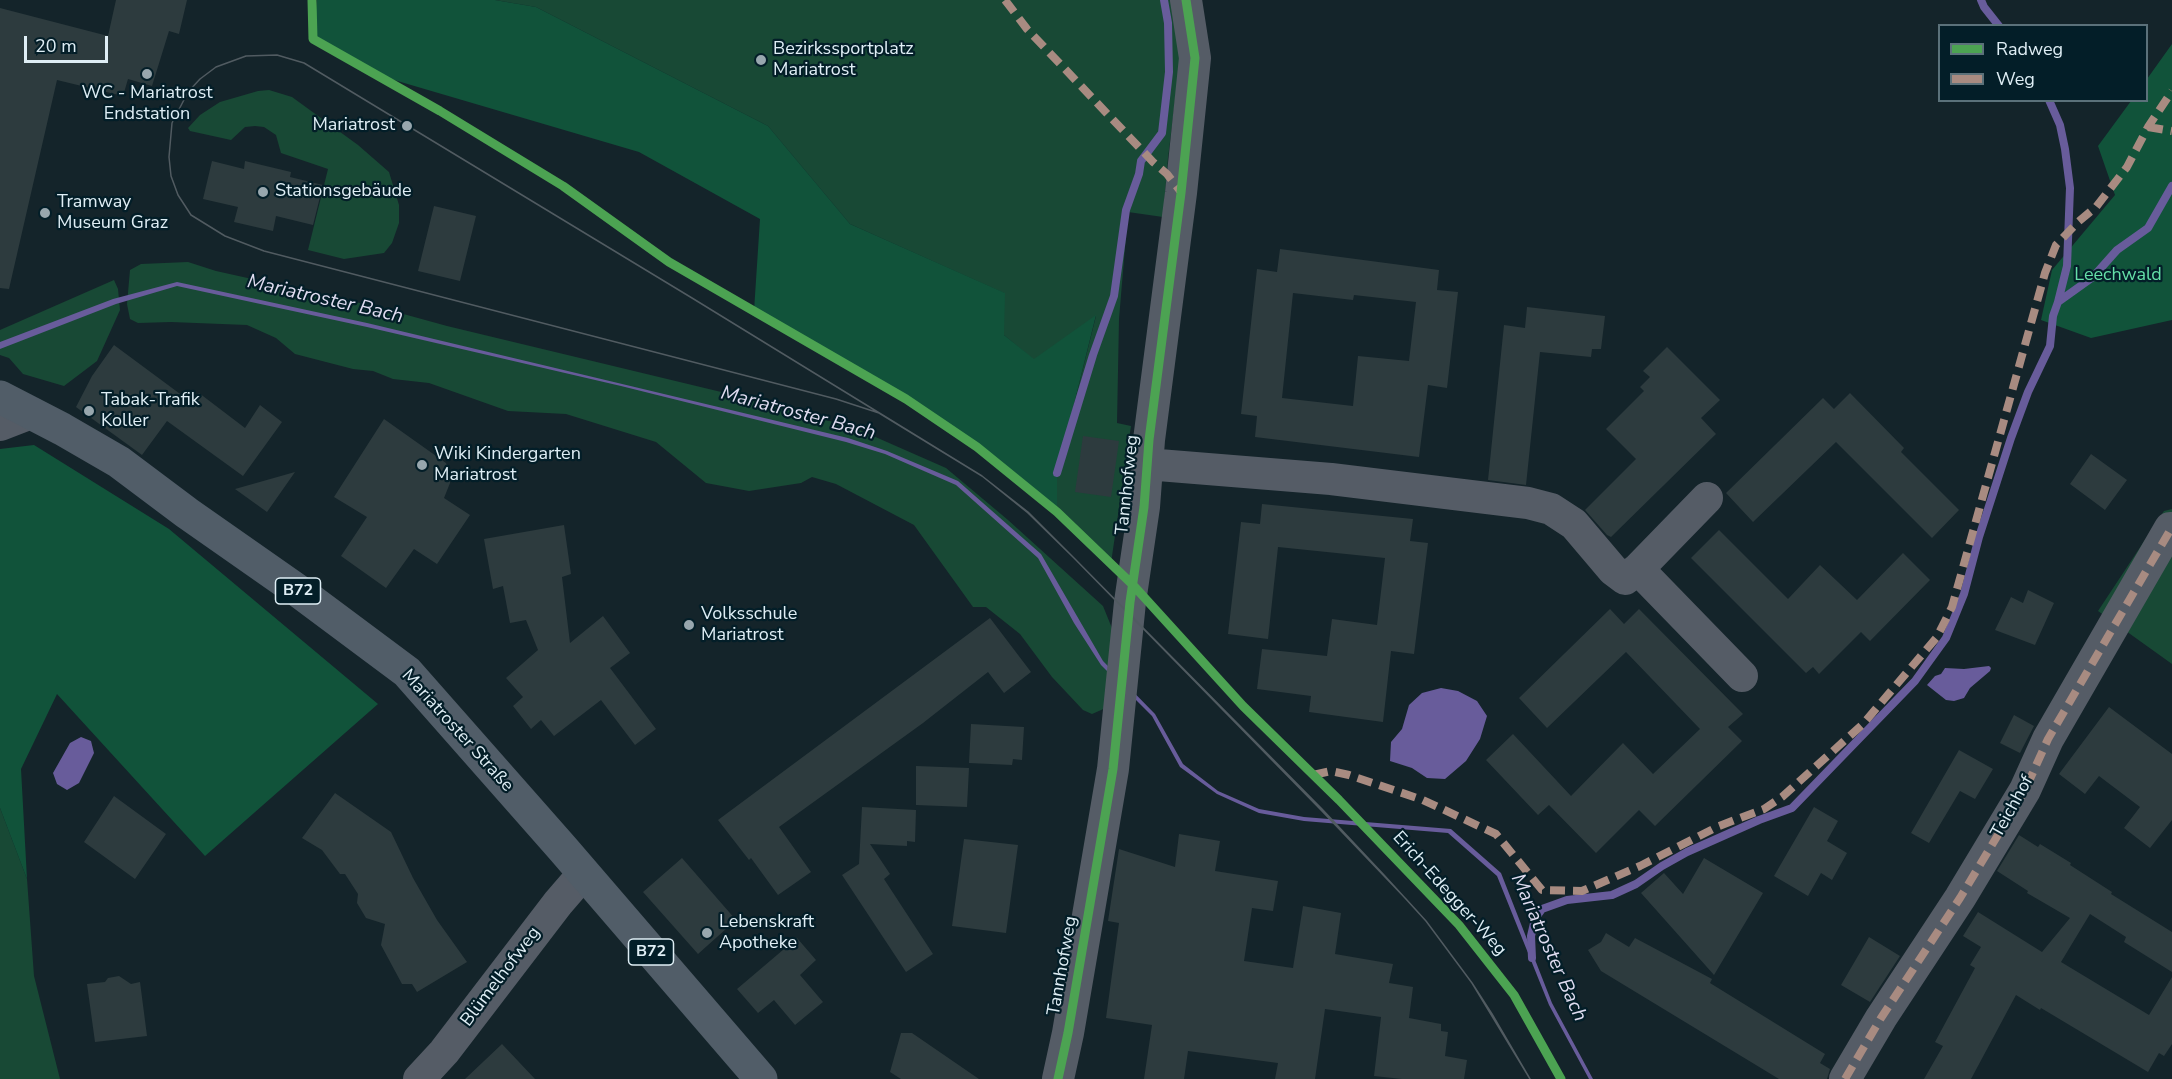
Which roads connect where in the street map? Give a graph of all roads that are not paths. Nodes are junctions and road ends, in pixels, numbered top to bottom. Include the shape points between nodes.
1 (1186, 0) edge
2 (0, 397) edge
3 (31, 413) junction
4 (0, 425) edge
5 (1146, 464) junction
6 (1707, 498) dead end
7 (2170, 528) dead end
8 (1625, 569) junction
9 (1742, 676) dead end
10 (583, 874) junction
11 (419, 1079) edge
12 (761, 1079) edge
13 (1058, 1079) edge
14 (1845, 1079) edge

1 - 5 street, Tannhofweg via 1195,58
2 - 3 main road, Mariatroster Straße / B72
3 - 4 street
3 - 10 main road, Mariatroster Straße / B72 via 119,462 407,672
5 - 8 street, Tannhofweg via 1331,479 1528,503 1551,509 1574,524
5 - 13 street, Tannhofweg via 1113,769
6 - 8 street
7 - 14 street, Teichhof via 2048,739 2025,790
8 - 9 street, Tannhofweg
10 - 11 street, Blümelhofweg
10 - 12 main road, Mariatroster Straße / B72

